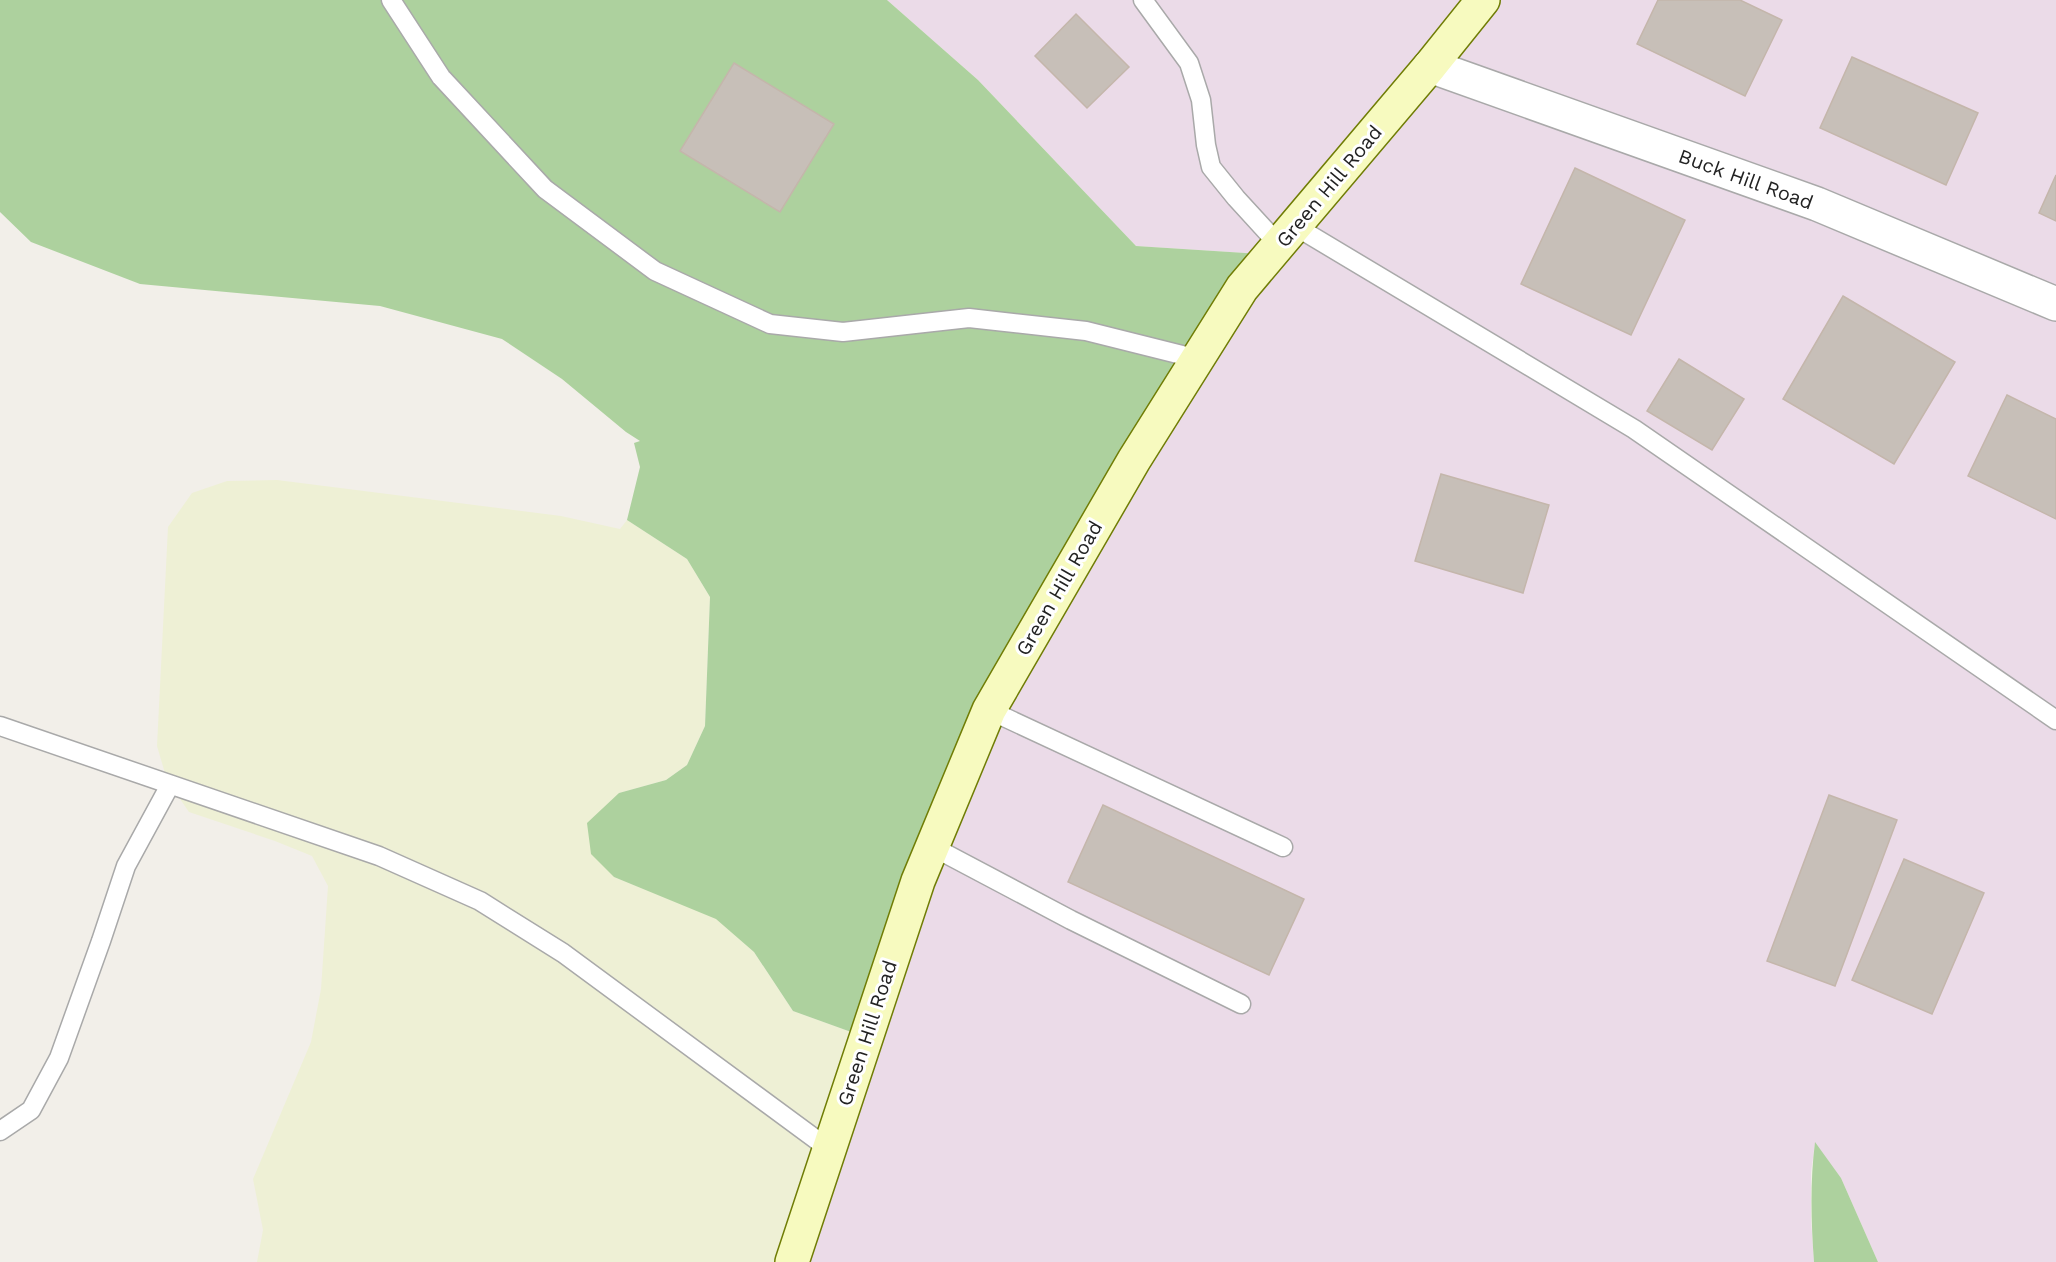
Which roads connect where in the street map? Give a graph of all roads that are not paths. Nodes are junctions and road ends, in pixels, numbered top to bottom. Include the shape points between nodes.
1 (391, 0) edge
2 (1143, 0) edge
3 (1483, 0) edge
4 (1430, 66) junction
5 (1287, 236) junction
6 (2056, 304) edge
7 (1198, 359) junction
8 (989, 710) junction
9 (2056, 720) edge
10 (0, 726) edge
11 (170, 785) junction
12 (933, 847) junction
13 (1283, 847) dead end
14 (1241, 1004) dead end
15 (0, 1131) edge
16 (829, 1149) junction
17 (792, 1262) edge

1 - 7 lane via 441,77 545,189 655,271 770,324 843,332 969,318 1086,331
2 - 5 lane via 1189,63 1201,100 1211,167 1236,198
3 - 4 main road, Green Hill Road
4 - 5 main road, Green Hill Road
4 - 6 street, Buck Hill Road via 1817,204
5 - 7 main road, Green Hill Road via 1242,288
5 - 9 lane via 1634,429
7 - 8 main road, Green Hill Road via 1134,460
8 - 12 main road, Green Hill Road
8 - 13 lane
10 - 11 lane
11 - 15 lane via 126,866 59,1058 31,1110
11 - 16 lane via 379,856 480,901 563,953
12 - 14 lane
12 - 16 main road, Green Hill Road via 888,967
16 - 17 main road, Green Hill Road

